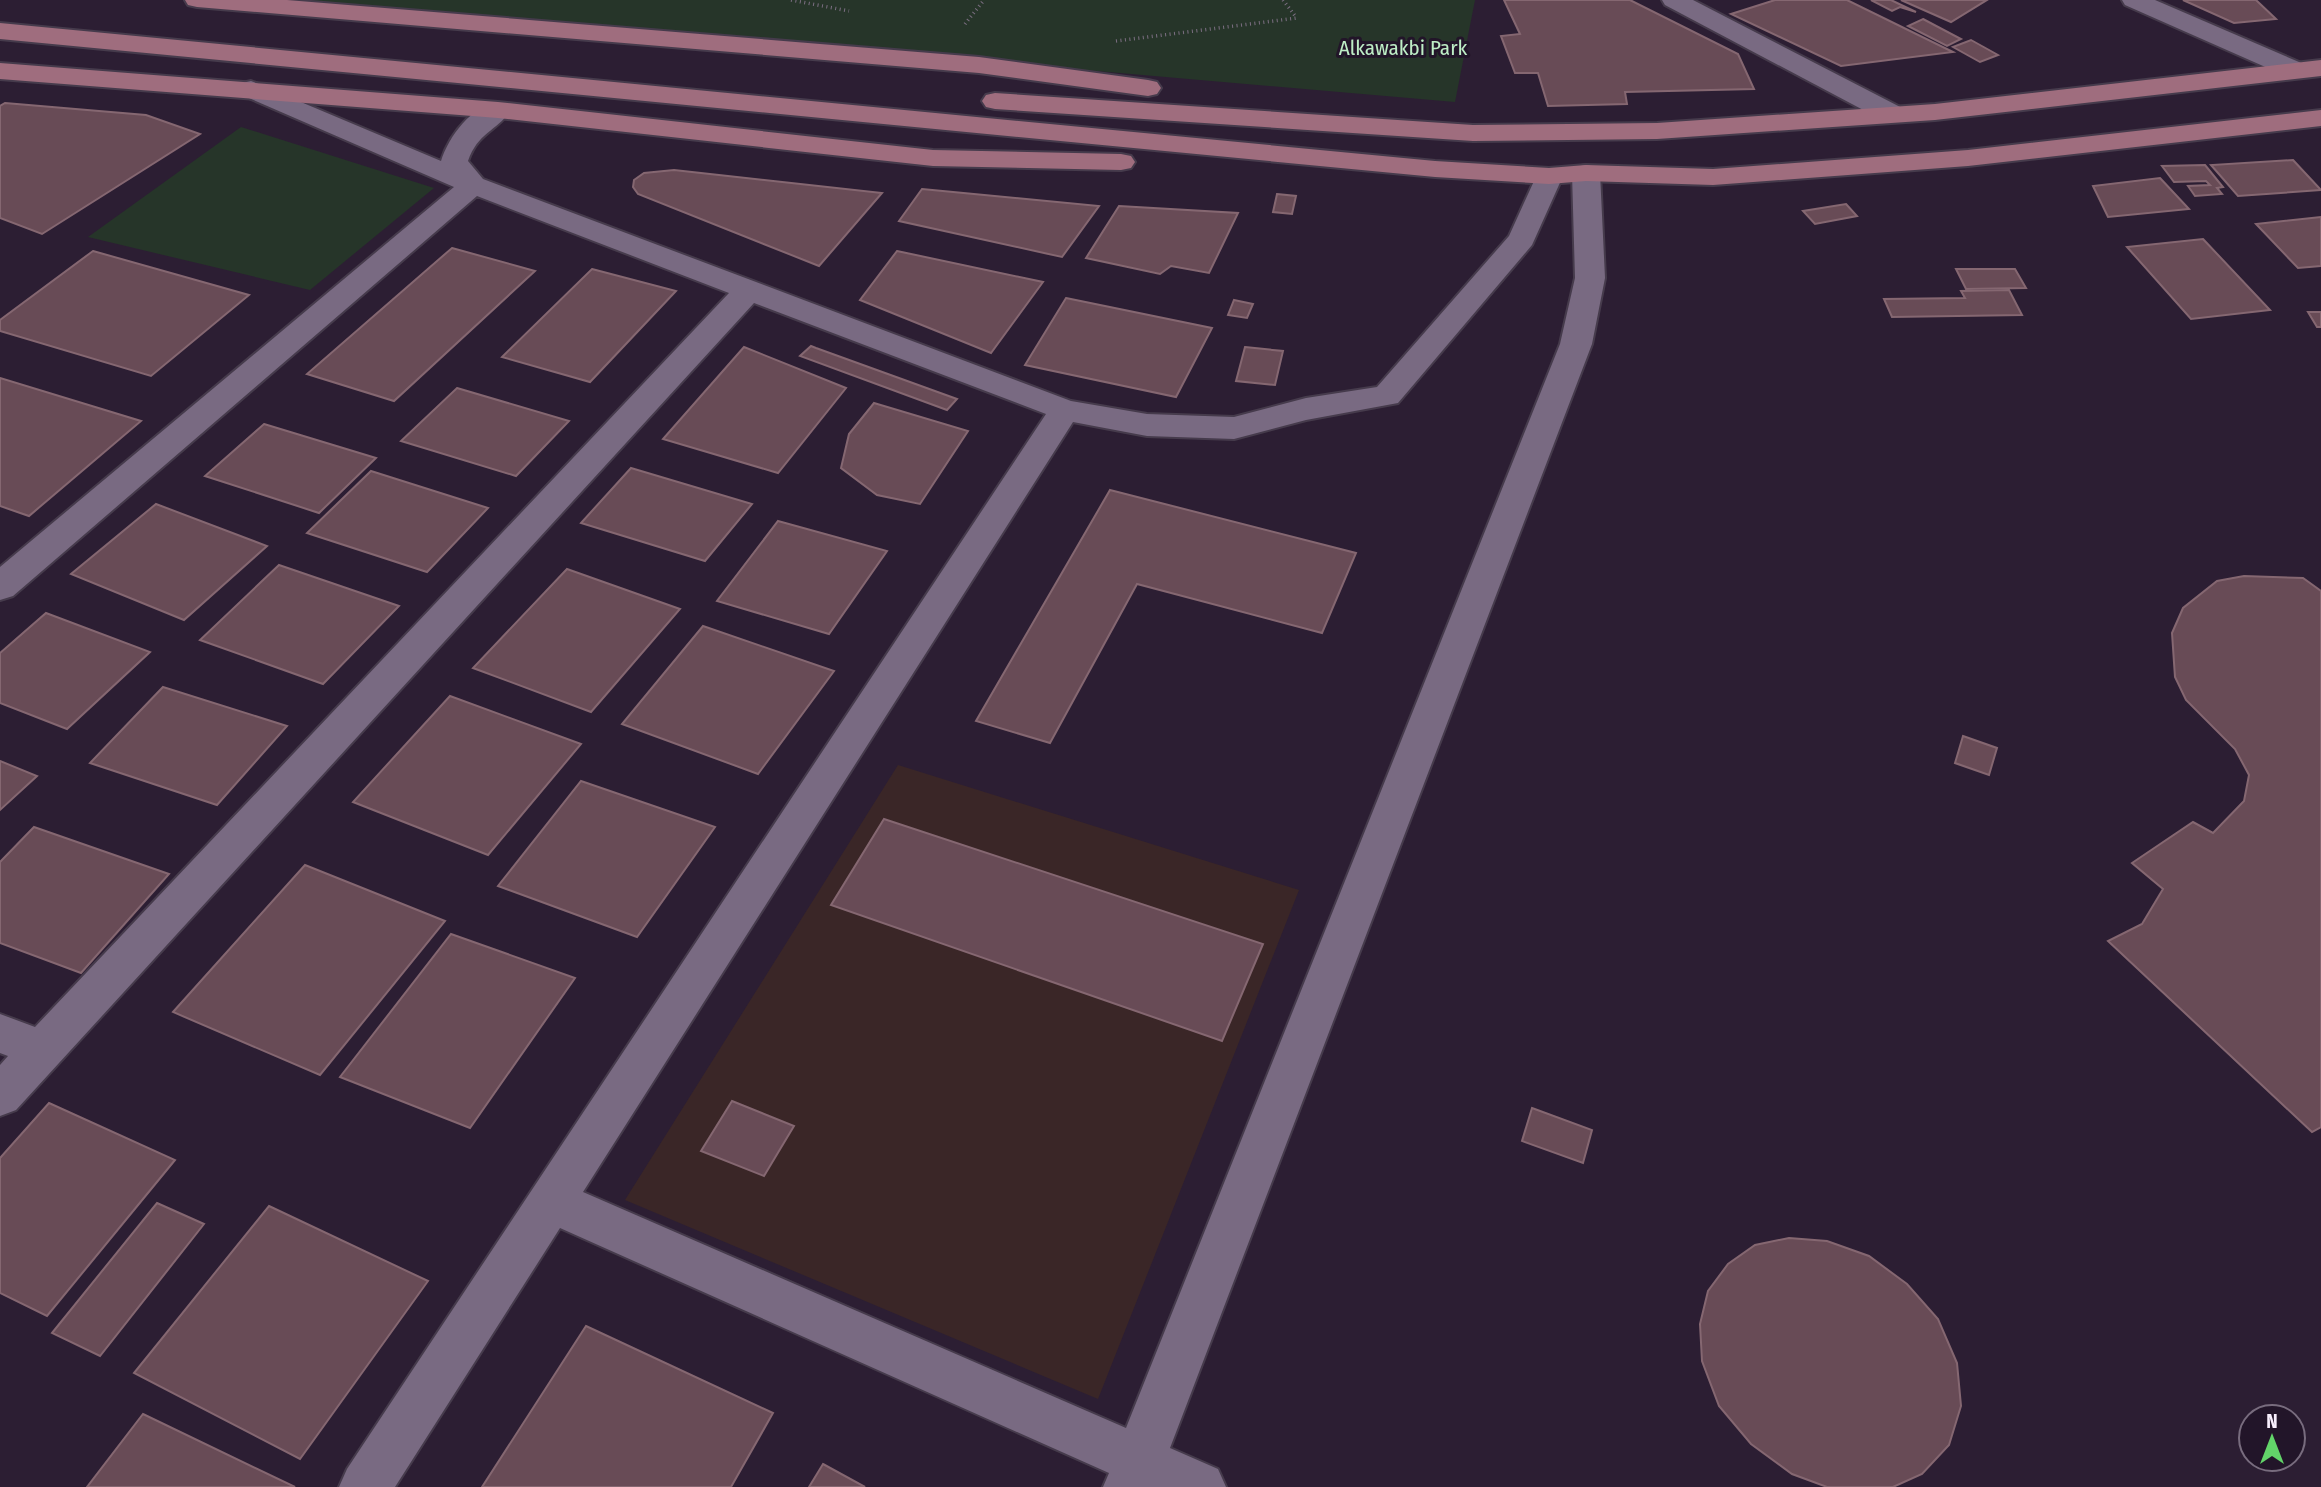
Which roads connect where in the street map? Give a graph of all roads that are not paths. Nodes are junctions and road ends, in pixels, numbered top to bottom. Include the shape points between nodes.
1 (197, 0) edge
2 (1674, 0) edge
3 (2134, 0) edge
4 (0, 10) edge
5 (0, 31) edge
6 (2309, 69) edge
7 (0, 71) edge
8 (251, 89) junction
9 (498, 110) junction
10 (1894, 115) junction
11 (2321, 118) edge
12 (1473, 133) junction
13 (1435, 169) junction
14 (1568, 175) junction
15 (473, 185) junction
16 (749, 290) junction
17 (1065, 410) junction
18 (0, 587) edge
19 (0, 1033) edge
20 (41, 1050) junction
21 (0, 1096) edge
22 (550, 1200) junction
23 (1134, 1474) edge
24 (365, 1487) edge
25 (1200, 1487) edge

1 - 12 main road via 979,65
2 - 10 street
3 - 6 street
4 - 12 main road via 601,69
5 - 13 main road
6 - 10 main road
7 - 8 main road
8 - 9 main road
8 - 15 street
9 - 13 main road via 933,158
9 - 15 street via 468,132 458,147 454,162
10 - 12 main road via 1657,131
11 - 14 main road via 1968,158 1713,177
13 - 14 main road
14 - 17 street via 1522,239 1387,396 1306,409 1234,428 1147,425
14 - 23 street via 1590,278 1576,344
15 - 16 street
15 - 18 street
16 - 17 street
16 - 20 street
17 - 22 street
19 - 20 street
20 - 21 street
22 - 23 street
22 - 24 street
23 - 25 street

